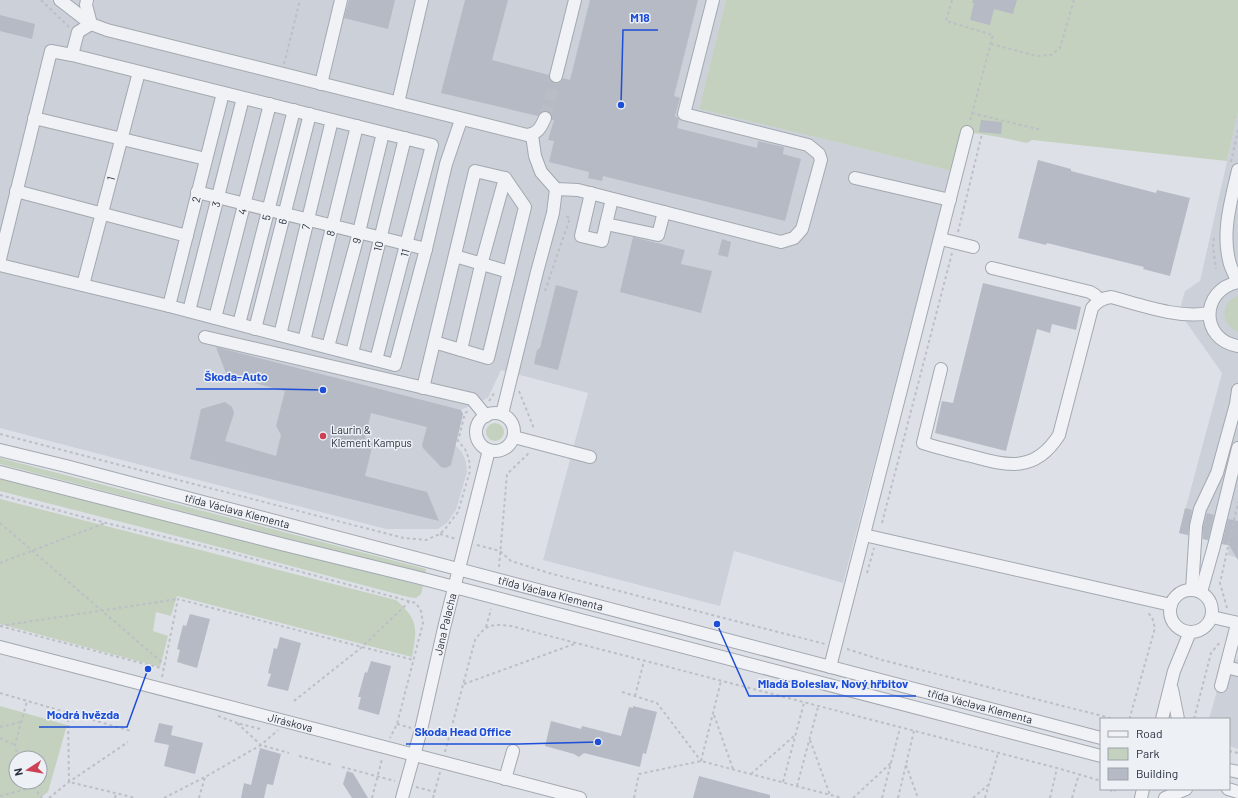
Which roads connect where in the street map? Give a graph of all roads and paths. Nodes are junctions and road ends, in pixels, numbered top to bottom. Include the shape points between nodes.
1 (41, 0) edge
2 (60, 0) edge
3 (87, 0) edge
4 (299, 0) edge
5 (340, 0) edge
6 (422, 0) edge
7 (575, 0) edge
8 (713, 0) edge
9 (952, 0) edge
10 (1074, 0) edge
11 (91, 24) junction
12 (78, 32) junction
13 (991, 44) junction
14 (72, 55) junction
15 (139, 72) junction
16 (282, 74) junction
17 (556, 76) tunnel mouth
18 (321, 84) junction
19 (223, 93) junction
20 (244, 98) junction
21 (398, 103) junction
22 (270, 104) junction
23 (294, 110) junction
24 (972, 113) junction
25 (310, 114) junction
26 (34, 118) junction
27 (545, 118) tunnel mouth
28 (332, 120) junction
29 (461, 120) junction
30 (357, 126) junction
31 (1041, 130) dead end
32 (967, 132) joint
33 (383, 133) junction
34 (982, 134) dead end
35 (532, 135) junction
36 (405, 138) junction
37 (122, 139) junction
38 (206, 160) junction
39 (1238, 170) edge
40 (505, 178) junction
41 (855, 178) dead end
42 (556, 189) junction
43 (16, 191) junction
44 (197, 192) junction
45 (591, 193) junction
46 (218, 197) junction
47 (612, 199) junction
48 (950, 200) junction
49 (244, 204) junction
50 (268, 210) junction
51 (664, 212) junction
52 (102, 214) junction
53 (285, 214) junction
54 (308, 219) junction
55 (606, 224) junction
56 (332, 225) junction
57 (359, 232) junction
58 (187, 236) junction
59 (380, 237) junction
60 (941, 239) junction
61 (955, 243) junction
62 (407, 244) junction
63 (973, 247) dead end
64 (426, 249) junction
65 (455, 256) junction
66 (0, 260) edge
67 (0, 265) edge
68 (481, 265) junction
69 (992, 268) dead end
70 (509, 272) junction
71 (1238, 282) edge
72 (83, 285) junction
73 (1100, 300) junction
74 (169, 306) junction
75 (189, 312) junction
76 (1209, 313) junction
77 (215, 318) junction
78 (239, 324) junction
79 (255, 329) junction
80 (280, 335) junction
81 (205, 337) dead end
82 (304, 341) junction
83 (434, 342) junction
84 (328, 347) junction
85 (1236, 349) edge
86 (461, 350) junction
87 (352, 353) junction
88 (376, 360) junction
89 (941, 369) dead end
90 (513, 373) junction
91 (423, 388) junction
92 (1238, 390) edge
93 (514, 391) junction
94 (482, 411) junction
95 (502, 414) junction
96 (0, 434) edge
97 (514, 437) junction
98 (532, 441) junction
99 (1238, 448) edge
100 (0, 450) edge
101 (489, 450) junction
102 (590, 457) dead end
103 (0, 472) edge
104 (0, 495) edge
105 (1238, 502) edge
106 (0, 523) edge
107 (106, 523) junction
108 (882, 523) dead end
109 (864, 535) junction
110 (875, 546) dead end
111 (32, 551) junction
112 (0, 563) edge
113 (458, 570) junction
114 (867, 575) dead end
115 (454, 588) junction
116 (1196, 591) junction
117 (178, 599) junction
118 (409, 602) junction
119 (1171, 606) junction
120 (101, 610) junction
121 (1146, 611) dead end
122 (1212, 617) junction
123 (1235, 623) edge
124 (0, 626) edge
125 (1190, 632) junction
126 (848, 642) dead end
127 (578, 643) junction
128 (0, 647) edge
129 (362, 647) junction
130 (841, 648) junction
131 (414, 660) junction
132 (644, 660) junction
133 (165, 665) junction
134 (830, 667) junction
135 (1226, 667) junction
136 (164, 670) junction
137 (1238, 670) edge
138 (721, 681) junction
139 (1171, 682) junction
140 (464, 684) junction
141 (1221, 686) dead end
142 (160, 688) junction
143 (622, 692) dead end
144 (0, 693) edge
145 (635, 696) junction
146 (27, 701) junction
147 (294, 701) dead end
148 (804, 703) junction
149 (818, 707) junction
150 (68, 713) junction
151 (713, 714) junction
152 (1110, 718) edge
153 (1131, 718) edge
154 (1162, 718) edge
155 (1178, 718) edge
156 (1194, 718) edge
157 (21, 722) junction
158 (288, 722) junction
159 (0, 727) edge
160 (900, 728) junction
161 (260, 729) dead end
162 (131, 731) dead end
163 (914, 732) junction
164 (795, 735) junction
165 (0, 738) edge
166 (1100, 738) edge
167 (810, 739) junction
168 (128, 742) dead end
169 (14, 745) junction
170 (261, 745) junction
171 (385, 747) junction
172 (16, 750) edge
173 (513, 751) dead end
174 (289, 753) dead end
175 (998, 753) junction
176 (414, 755) junction
177 (299, 756) dead end
178 (1100, 756) edge
179 (701, 761) junction
180 (892, 762) junction
181 (442, 763) junction
182 (906, 764) junction
183 (333, 765) dead end
184 (342, 767) dead end
185 (1057, 768) junction
186 (732, 769) junction
187 (751, 774) junction
188 (1079, 774) junction
189 (378, 776) junction
190 (205, 777) junction
191 (506, 779) junction
192 (397, 781) dead end
193 (69, 782) junction
194 (782, 782) junction
195 (1100, 782) edge
196 (989, 784) junction
197 (415, 786) dead end
198 (798, 786) junction
199 (23, 790) edge
200 (1184, 790) edge
201 (434, 792) junction
202 (116, 793) junction
203 (830, 795) junction
204 (0, 796) edge
205 (49, 798) edge
206 (115, 798) edge
207 (136, 798) edge
208 (164, 798) edge
209 (200, 798) edge
210 (372, 798) edge
211 (402, 798) edge
212 (433, 798) edge
213 (580, 798) edge
214 (634, 798) edge
215 (842, 798) edge
216 (853, 798) edge
217 (882, 798) edge
218 (898, 798) edge
219 (918, 798) edge
220 (973, 798) edge
221 (985, 798) edge
222 (1050, 798) edge
223 (1072, 798) edge
224 (1165, 798) edge

1 - 12 path via 70,28
2 - 11 street
3 - 11 street
4 - 16 path
5 - 18 street
6 - 21 street
7 - 17 street
8 - 51 street via 684,114 808,145 819,154 821,160 802,229 794,238 781,242
9 - 13 path via 946,21 993,35
10 - 13 path via 1060,48 1051,55 1036,56
11 - 12 street
11 - 16 street
12 - 14 street
13 - 24 path
14 - 15 street
14 - 26 street via 51,51
15 - 19 street
15 - 37 street, 1
16 - 18 street
18 - 21 street
19 - 20 street
19 - 38 street, 2
20 - 22 street
20 - 46 street, 3
21 - 29 street
22 - 23 street
22 - 49 street, 4
23 - 25 street
23 - 50 street, 5
24 - 31 path
24 - 32 path
25 - 28 street
25 - 53 street, 6
26 - 37 street
26 - 43 street
27 - 35 street via 540,128
28 - 30 street
28 - 54 street, 7
29 - 35 street
29 - 64 street via 446,164
30 - 33 street
30 - 56 street, 8
32 - 48 street
33 - 36 street
33 - 57 street, 9
34 - 61 path
35 - 42 street via 535,156 541,172
36 - 59 street, 10
36 - 62 street, 11 via 432,145
37 - 38 street
37 - 52 street, 1
38 - 44 street, 2
39 - 71 street via 1227,227 1230,264
40 - 65 street via 475,171
40 - 68 street
40 - 70 street via 525,207
41 - 48 street
42 - 45 street
42 - 90 street via 553,213
43 - 52 street
43 - 66 street
44 - 46 street
44 - 58 street, 2
45 - 47 street
45 - 55 street via 581,236 602,242
46 - 49 street
46 - 75 street, 3
47 - 51 street
47 - 55 street
48 - 60 street
49 - 50 street
49 - 77 street, 4
50 - 53 street
50 - 78 street, 5
51 - 55 street via 658,235
52 - 58 street
52 - 72 street, 1
53 - 54 street
53 - 79 street, 6
54 - 56 street
54 - 80 street, 7
56 - 57 street
56 - 82 street, 8
57 - 59 street
57 - 84 street, 9
58 - 74 street, 2
59 - 62 street
59 - 87 street, 10
60 - 61 street
60 - 109 street
61 - 63 street
61 - 108 path
62 - 64 street
62 - 88 street, 11
64 - 88 street via 395,365
65 - 68 street
65 - 83 street
67 - 72 street
68 - 70 street
68 - 86 street
69 - 73 street via 1090,292
70 - 86 street via 488,358
71 - 76 street via 1221,289 1210,304
72 - 74 street
73 - 76 street via 1111,297 1181,314
73 - 89 street via 1092,308 1059,435 1048,449 1025,463 1007,465 923,443
74 - 75 street
75 - 77 street
76 - 85 street via 1210,322 1216,333
77 - 78 street
78 - 79 street
79 - 80 street
80 - 82 street
81 - 91 street
82 - 84 street
83 - 86 street
83 - 91 street
84 - 87 street
87 - 88 street
90 - 93 street
90 - 93 path
91 - 94 street via 472,399
92 - 116 street via 1217,473 1200,509 1196,526
93 - 94 path via 498,386
93 - 95 street
93 - 98 path via 533,426
94 - 95 street
94 - 96 path via 465,413 458,441 469,459 470,471 458,512 440,534 426,540 404,538
94 - 101 street via 477,438
95 - 97 street via 511,421
97 - 98 street
97 - 101 street via 506,448
98 - 102 street
98 - 130 path via 527,456 507,474 500,551 511,561 548,573
99 - 116 street via 1206,575
100 - 113 street, třída Václava Klementa
101 - 113 street, Jana Palacha
103 - 115 street, třída Václava Klementa
104 - 107 path
105 - 123 path via 1220,583
106 - 111 path
107 - 111 path
107 - 118 path via 228,552
109 - 119 street
109 - 130 street
110 - 114 path
111 - 112 path
111 - 120 path
113 - 115 street, Jana Palacha
113 - 134 street, třída Václava Klementa
115 - 176 street, Jana Palacha
115 - 178 street, třída Václava Klementa
116 - 119 street via 1179,594
116 - 122 street via 1210,600
117 - 120 path
117 - 129 path
117 - 133 path
118 - 129 path
118 - 131 path via 416,603 421,611 423,623
119 - 125 street via 1170,613 1176,626
120 - 124 path
120 - 133 path
121 - 153 path via 1152,617 1155,628
122 - 123 street
122 - 125 street via 1207,626 1199,631
123 - 135 street
123 - 156 path via 1211,653
124 - 136 path
125 - 139 street
126 - 130 path
127 - 132 path
127 - 140 path
127 - 140 path via 511,626 486,627 475,640
128 - 142 street, Jiráskova
129 - 131 path
129 - 147 path
130 - 134 street
130 - 152 path
131 - 171 path via 397,724
132 - 138 path
132 - 145 path
133 - 136 path
134 - 166 street, třída Václava Klementa
135 - 137 street
135 - 141 street
136 - 142 path
138 - 148 path
138 - 151 path
139 - 154 street
139 - 155 street
140 - 181 path
142 - 158 street, Jiráskova
143 - 145 path
144 - 146 path
145 - 179 path via 657,703
146 - 150 path
146 - 157 path
148 - 149 path
148 - 164 path
149 - 160 path
149 - 167 path
150 - 162 path
150 - 193 path
151 - 179 path
151 - 186 path
157 - 159 path
157 - 169 path
158 - 170 path
158 - 171 street, Jiráskova
160 - 163 path
160 - 180 path
161 - 170 path via 237,723
163 - 175 path
163 - 182 path
164 - 187 path
164 - 194 path
165 - 169 path
167 - 198 path
167 - 203 path
168 - 193 path
169 - 172 path
170 - 174 path
170 - 190 path
171 - 176 street, Jiráskova
171 - 189 path
173 - 191 street
175 - 185 path
175 - 196 path
176 - 181 street, Jiráskova
176 - 211 street, Jana Palacha
177 - 183 path
179 - 186 path
179 - 214 path via 639,774
180 - 216 path
180 - 217 path
181 - 191 street, Jiráskova
181 - 201 path
182 - 218 path
182 - 219 path
184 - 189 path
185 - 188 path
185 - 222 path
186 - 187 path
187 - 194 path
188 - 195 path
188 - 223 path
189 - 192 path
189 - 210 path
190 - 208 path
190 - 209 path
191 - 213 street, Jiráskova
193 - 202 path
193 - 205 path
194 - 198 path
196 - 220 path
196 - 221 path
197 - 201 path
198 - 203 path
199 - 204 path
200 - 224 street
201 - 212 path
202 - 206 path
202 - 207 path
203 - 215 path

